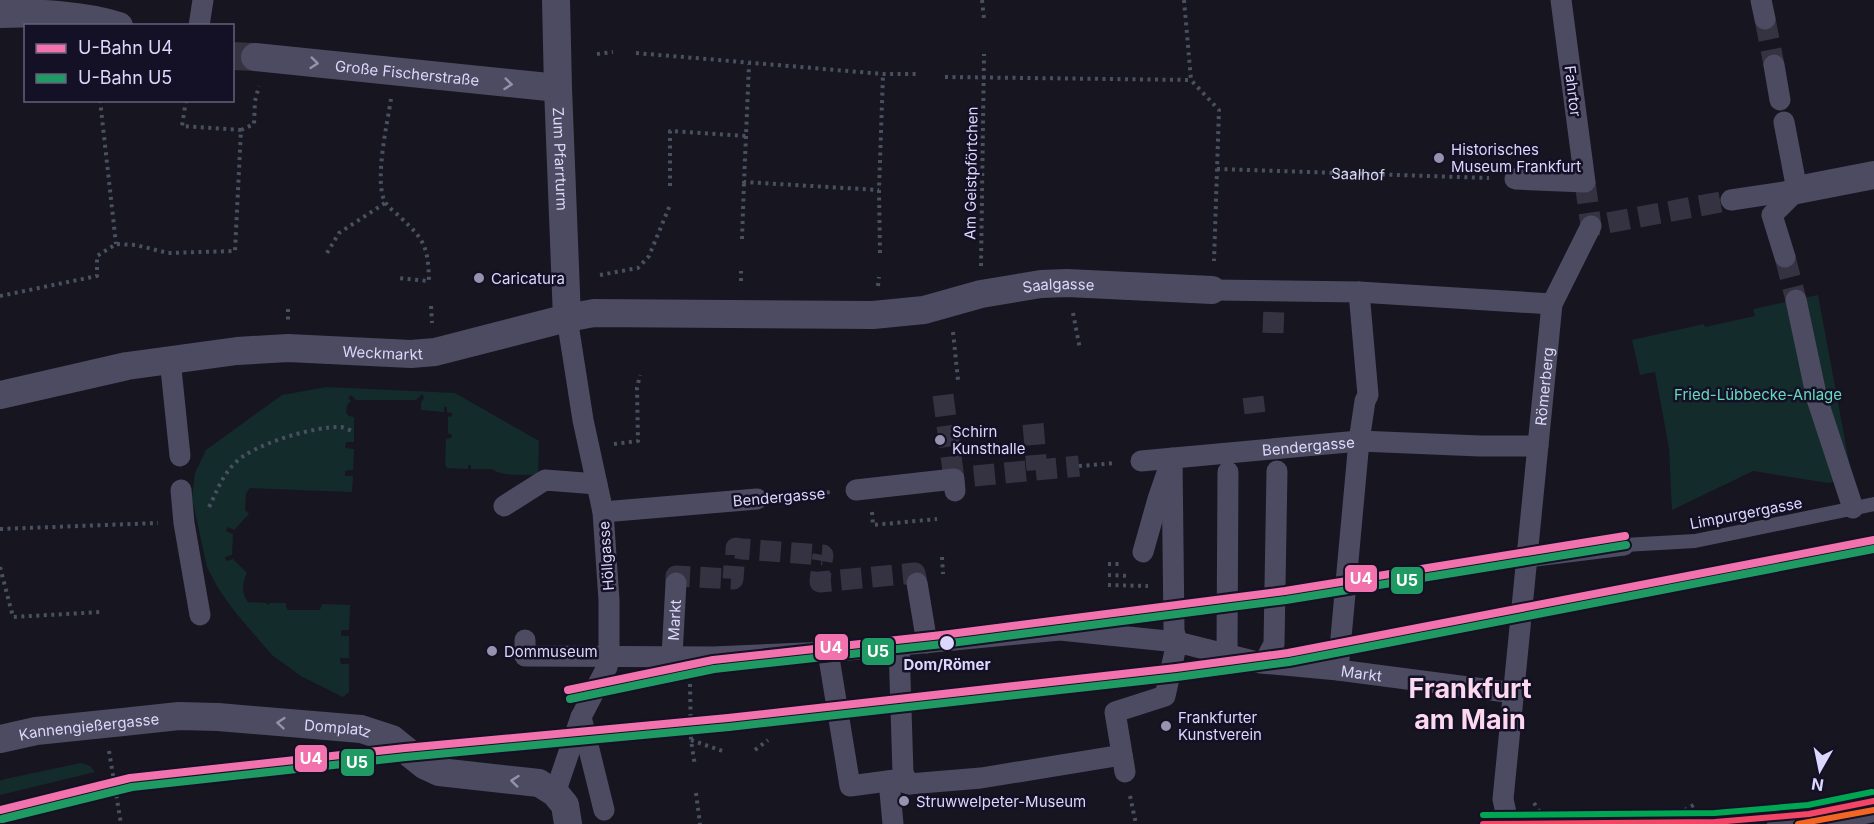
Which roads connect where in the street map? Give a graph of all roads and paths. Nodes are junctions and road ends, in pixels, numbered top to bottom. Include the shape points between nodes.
1 (202, 0) edge
2 (556, 0) edge
3 (982, 0) edge
4 (1184, 0) edge
5 (1561, 0) edge
6 (0, 14) edge
7 (984, 19) dead end
8 (113, 24) edge
9 (199, 24) edge
10 (613, 52) dead end
11 (636, 53) dead end
12 (597, 54) dead end
13 (984, 54) dead end
14 (260, 57) joint
15 (748, 64) junction
16 (1774, 66) tunnel mouth
17 (919, 74) dead end
18 (883, 75) junction
19 (945, 77) dead end
20 (985, 78) junction
21 (1191, 80) junction
22 (558, 88) junction
23 (1780, 100) dead end
24 (100, 102) edge
25 (186, 102) edge
26 (390, 110) dead end
27 (1784, 122) dead end
28 (241, 130) junction
29 (746, 136) junction
30 (1217, 169) junction
31 (1874, 175) edge
32 (1507, 179) joint
33 (744, 182) junction
34 (670, 186) dead end
35 (879, 190) junction
36 (1797, 190) junction
37 (1731, 201) tunnel mouth
38 (385, 203) junction
39 (670, 205) dead end
40 (1591, 226) dead end
41 (742, 239) dead end
42 (116, 244) junction
43 (327, 253) dead end
44 (880, 253) dead end
45 (1785, 257) tunnel mouth
46 (741, 271) dead end
47 (600, 275) dead end
48 (398, 278) dead end
49 (741, 282) dead end
50 (1359, 292) junction
51 (981, 294) junction
52 (0, 296) edge
53 (1212, 296) junction
54 (1796, 300) tunnel mouth
55 (1552, 304) junction
56 (1071, 305) dead end
57 (567, 318) junction
58 (953, 329) dead end
59 (1080, 349) dead end
60 (170, 359) junction
61 (640, 375) dead end
62 (958, 380) dead end
63 (0, 395) edge
64 (354, 432) dead end
65 (1359, 441) junction
66 (1538, 446) junction
67 (589, 447) junction
68 (180, 456) dead end
69 (1172, 458) junction
70 (1141, 461) joint
71 (1079, 466) tunnel mouth
72 (1276, 471) dead end
73 (1228, 472) dead end
74 (223, 477) dead end
75 (597, 484) junction
76 (954, 485) tunnel mouth
77 (863, 489) junction
78 (181, 490) dead end
79 (758, 499) joint
80 (504, 506) dead end
81 (1864, 506) edge
82 (603, 512) junction
83 (937, 519) dead end
84 (910, 521) junction
85 (184, 523) junction
86 (910, 528) dead end
87 (0, 529) edge
88 (1624, 545) joint
89 (1143, 552) dead end
90 (942, 557) dead end
91 (1527, 557) junction
92 (0, 567) edge
93 (943, 570) dead end
94 (676, 583) dead end
95 (916, 583) dead end
96 (1108, 585) dead end
97 (1159, 586) dead end
98 (609, 600) joint
99 (101, 612) dead end
100 (200, 615) dead end
101 (1175, 636) junction
102 (525, 640) dead end
103 (927, 643) junction
104 (899, 646) junction
105 (828, 652) junction
106 (1227, 654) junction
107 (609, 656) junction
108 (672, 656) junction
109 (1264, 663) junction
110 (1338, 670) junction
111 (690, 691) dead end
112 (1514, 693) junction
113 (179, 716) joint
114 (581, 717) junction
115 (104, 724) junction
116 (0, 740) edge
117 (768, 740) dead end
118 (691, 741) junction
119 (755, 750) dead end
120 (726, 752) dead end
121 (695, 766) dead end
122 (898, 782) junction
123 (696, 793) dead end
124 (1534, 803) dead end
125 (1697, 803) dead end
126 (563, 807) edge
127 (1874, 808) edge
128 (604, 810) dead end
129 (1542, 814) dead end
130 (1678, 814) dead end
131 (1507, 818) dead end
132 (121, 824) edge
133 (700, 824) edge
134 (893, 824) edge
135 (1780, 824) edge

1 - 9 street
2 - 22 street, Zum Pfarrturm
3 - 7 path
4 - 21 path
5 - 32 street, Fahrtor via 1585,182
6 - 8 street
10 - 12 path
11 - 15 path
13 - 20 path, Am Geistpförtchen
14 -> 22 street, Große Fischerstraße
14 - 28 path via 254,124
15 - 18 path
15 - 29 path
16 - 23 street
17 - 18 path
18 - 35 path
19 - 20 path
20 - 21 path
20 - 51 path, Am Geistpförtchen
21 - 30 path via 1219,110
22 - 57 street, Zum Pfarrturm
24 - 42 path
25 - 28 path via 182,126
26 - 38 path via 381,175
27 - 36 street
28 - 42 path via 235,251 168,253
29 - 33 path
29 - 34 path via 670,131
30 - 32 path, Saalhof
30 - 53 path
31 - 36 street
33 - 35 path
33 - 41 path
35 - 44 path
36 - 37 street
36 - 45 street via 1772,215
38 - 43 path via 339,233
38 - 48 path via 419,234 428,262 429,281
39 - 47 path via 649,256 638,268
40 - 55 street, Römerberg
42 - 52 path via 97,256 97,276
46 - 49 path
50 - 53 street, Saalgasse via 1274,298
50 - 55 street, Saalgasse
50 - 65 street via 1368,395
51 - 53 street, Saalgasse via 1068,283
51 - 57 street, Saalgasse via 924,309 873,315 594,313
54 - 81 street via 1817,399
55 - 66 street, Römerberg
56 - 59 path
57 - 60 street, Weckmarkt via 435,352 288,348
57 - 67 street
58 - 62 path
60 - 63 street, Weckmarkt via 92,372
60 - 68 street
61 - 67 path via 638,441
64 - 74 path via 342,427 314,430 262,444 237,460
65 - 66 street, Bendergasse
65 - 69 street, Bendergasse
65 - 110 street
66 - 91 street, Römerberg
67 - 75 street
69 - 70 street, Bendergasse
69 - 89 street
69 - 101 street
70 - 71 path
72 - 109 street via 1274,644
73 - 106 street
75 - 80 street via 545,477
75 - 82 street
76 - 77 street
77 - 79 path, Bendergasse
77 - 84 path via 873,525
78 - 85 street
79 - 82 street, Bendergasse
81 - 88 lane, Limpurgergasse via 1695,541
82 - 98 street, Höllgasse
83 - 84 path
84 - 86 path
85 - 87 path
85 - 100 street
88 - 91 street
90 - 93 path
91 - 112 street, Römerberg
92 - 99 path via 13,617
94 - 108 street, Markt
95 - 103 street
96 - 97 path
98 - 107 street, Domplatz
101 - 103 street, Markt via 1060,630
101 - 106 street, Markt
101 - 122 street via 1166,696 1115,712 1123,764 982,784
102 - 107 street, Markt via 525,657
103 - 104 street, Markt
104 - 105 street, Markt
104 - 122 street via 903,773
105 - 108 street, Markt
105 - 122 street via 850,786
106 - 109 street, Markt
107 - 108 street, Markt
107 - 114 street, Domplatz
109 - 110 street, Markt
110 - 112 street, Markt
111 - 118 path
112 - 131 street, Römerberg via 1503,800
113 - 115 street, Kannengießergasse
126 -> 113 street, Domplatz via 539,783 439,772 392,739 361,729
114 - 126 street, Domplatz
114 - 128 street
115 - 116 street, Kannengießergasse via 36,731
115 - 132 path
117 - 119 path
118 - 120 path
118 - 121 path
122 - 134 street
123 - 133 path
124 - 129 path
125 - 130 path
127 - 135 street

